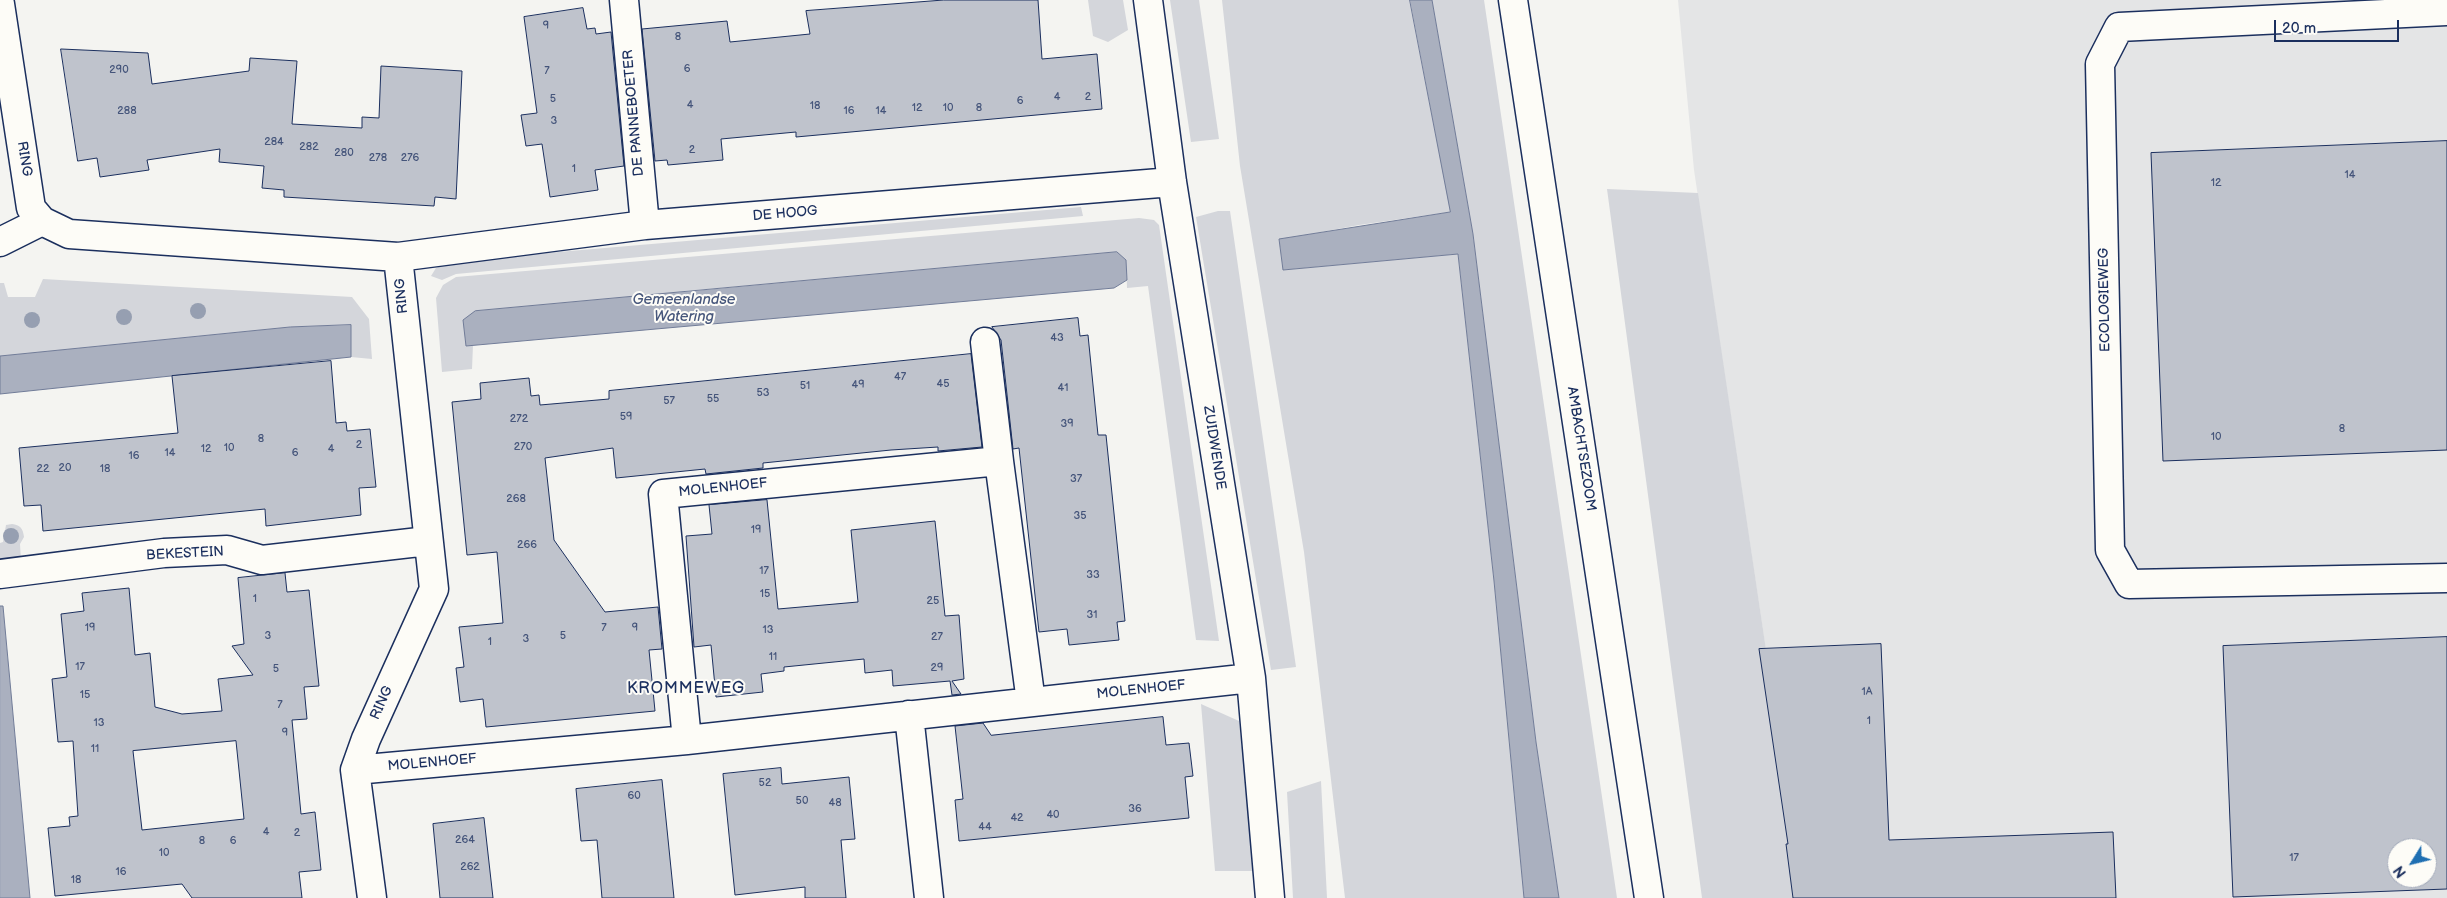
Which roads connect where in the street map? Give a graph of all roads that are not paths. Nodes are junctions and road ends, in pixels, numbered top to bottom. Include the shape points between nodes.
1 (624, 0) edge
2 (1148, 0) edge
3 (1513, 0) edge
4 (0, 4) edge
5 (2447, 11) edge
6 (1172, 182) junction
7 (42, 221) junction
8 (645, 225) junction
9 (0, 242) edge
10 (398, 257) junction
11 (985, 342) dead end
12 (999, 461) junction
13 (428, 541) junction
14 (0, 574) edge
15 (2447, 578) edge
16 (1252, 678) junction
17 (1031, 702) junction
18 (909, 715) junction
19 (687, 740) junction
20 (355, 770) junction
21 (372, 898) edge
22 (929, 898) edge
23 (1270, 898) edge
24 (1649, 898) edge

1 - 8 street, DE PANNEBOETER
2 - 6 street, ZUIDWENDE
3 - 24 street, AMBACHTSEZOOM
4 - 7 street, RING via 31,208
5 - 15 street, ECOLOGIEWEG via 2119,27 2100,64 2110,550 2129,584
6 - 8 street, DE HOOG
6 - 16 street, ZUIDWENDE
7 - 9 street
7 - 10 street via 68,234
8 - 10 street, DE HOOG
10 - 13 street, RING
11 - 12 street
12 - 17 street
12 - 19 street, MOLENHOEF via 662,494
13 - 14 street, BEKESTEIN via 262,560 227,550 164,553
13 - 20 street, RING via 434,589
16 - 17 street, MOLENHOEF
16 - 23 street, ZUIDWENDE
17 - 18 street, MOLENHOEF
18 - 19 street, MOLENHOEF
18 - 22 street
19 - 20 street, MOLENHOEF
20 - 21 street, RING

